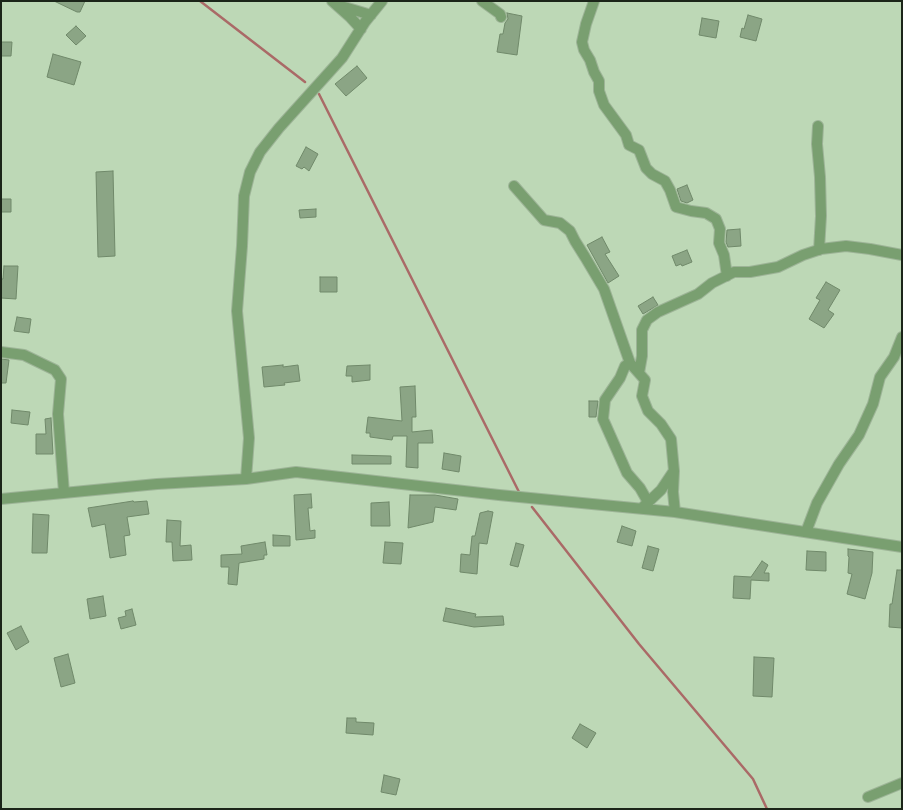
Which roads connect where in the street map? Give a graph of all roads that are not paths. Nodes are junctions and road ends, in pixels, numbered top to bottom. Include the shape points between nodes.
1 (382, 1) edge
2 (482, 1) edge
3 (594, 1) edge
4 (334, 2) edge
5 (371, 15) junction
6 (501, 18) dead end
7 (361, 28) junction
8 (818, 126) dead end
9 (514, 186) dead end
10 (819, 250) junction
11 (902, 255) edge
12 (727, 276) junction
13 (902, 337) edge
14 (1, 352) edge
15 (630, 363) junction
16 (639, 372) junction
17 (674, 471) junction
18 (246, 479) junction
19 (64, 493) junction
20 (1, 499) edge
21 (644, 505) junction
22 (675, 512) junction
23 (806, 532) junction
24 (902, 547) edge
25 (902, 783) edge
26 (868, 797) dead end

1 - 5 street
2 - 6 street
3 - 12 street via 582,42 599,81 604,104 626,135 629,145 639,150 646,168 665,180 676,208 716,218
4 - 5 street
4 - 7 street
5 - 7 street
7 - 18 street via 342,58 260,152 250,172 244,196 237,311 249,438
8 - 10 street
9 - 15 street via 544,220 560,223 570,232 604,289
10 - 11 street via 846,246
10 - 12 street via 778,267 734,272
12 - 16 street via 647,320 642,330
13 - 23 street via 894,357 880,377 873,404 859,435 818,504
14 - 19 street via 24,355 55,370 61,379 58,414
15 - 16 street
15 - 21 street via 605,400 603,419 627,473 640,488
16 - 17 street via 645,380 642,396 648,411 671,439
17 - 21 street via 661,490
17 - 22 street
18 - 19 street
18 - 21 street via 296,472 499,495
19 - 20 street
21 - 22 street
22 - 23 street
23 - 24 street
25 - 26 street

